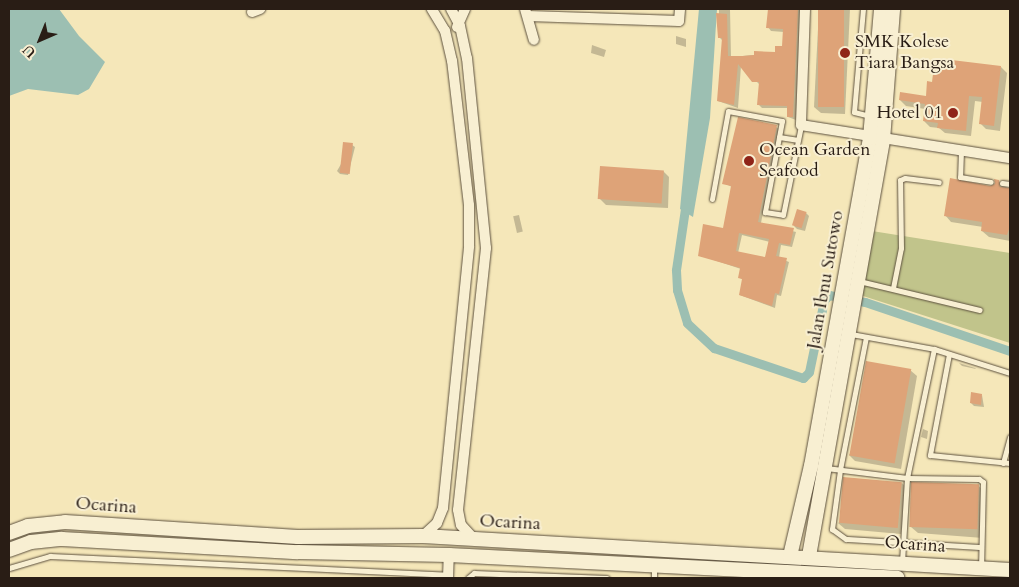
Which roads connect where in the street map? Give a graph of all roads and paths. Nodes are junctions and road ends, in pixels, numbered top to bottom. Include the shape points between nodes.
1 (432, 9) edge
2 (451, 9) edge
3 (465, 9) edge
4 (680, 9) edge
5 (805, 9) edge
6 (863, 9) edge
7 (881, 9) edge
8 (893, 9) edge
9 (527, 13) edge
10 (460, 26) junction
11 (445, 31) junction
12 (534, 40) dead end
13 (873, 116) junction
14 (802, 125) junction
15 (877, 135) junction
16 (779, 137) junction
17 (797, 140) junction
18 (477, 145) junction
19 (462, 146) junction
20 (961, 151) junction
21 (1010, 152) edge
22 (1010, 158) edge
23 (939, 182) dead end
24 (991, 182) dead end
25 (1002, 183) dead end
26 (1010, 184) edge
27 (712, 199) dead end
28 (852, 285) junction
29 (893, 288) junction
30 (980, 310) dead end
31 (844, 313) junction
32 (846, 334) junction
33 (866, 337) junction
34 (934, 350) junction
35 (948, 354) junction
36 (1010, 373) edge
37 (1010, 437) edge
38 (1010, 463) edge
39 (1004, 464) junction
40 (817, 467) junction
41 (840, 470) junction
42 (907, 478) junction
43 (9, 533) edge
44 (298, 536) junction
45 (423, 536) junction
46 (475, 540) junction
47 (903, 543) junction
48 (981, 547) junction
49 (9, 550) edge
50 (298, 552) junction
51 (450, 555) junction
52 (790, 556) junction
53 (809, 556) junction
54 (902, 562) junction
55 (9, 568) edge
56 (980, 568) junction
57 (1010, 570) edge
58 (937, 572) edge
59 (654, 573) edge
60 (448, 577) edge
61 (837, 577) edge
62 (468, 578) edge
63 (608, 578) edge
64 (897, 578) edge

1 - 11 street
2 - 10 street
3 - 10 street
4 - 9 street via 679,21
5 - 14 street
6 - 13 lane via 854,112
7 - 13 main road, Jalan Ibnu Sutowo
8 - 15 main road, Jalan Ibnu Sutowo
9 - 12 street
10 - 11 street
10 - 18 street
11 - 19 street
13 - 15 main road, Jalan Ibnu Sutowo
14 - 15 street
14 - 17 lane
15 - 20 street
15 - 21 street
15 - 28 main road, Jalan Ibnu Sutowo
16 - 17 lane
16 - 17 lane via 765,212 783,215
16 - 27 lane via 782,121 728,111
18 - 19 street
18 - 46 street via 486,248 458,510 461,525
19 - 45 street via 470,205 469,246 448,460 443,508 437,523
20 - 22 street
20 - 24 lane via 960,177
23 - 29 lane via 900,180 901,248
25 - 26 lane
28 - 29 lane
28 - 31 main road, Jalan Ibnu Sutowo
29 - 30 lane
31 - 32 main road, Jalan Ibnu Sutowo
31 - 40 main road, Jalan Ibnu Sutowo
32 - 33 lane
32 - 40 main road, Jalan Ibnu Sutowo
33 - 34 lane
33 - 41 lane
34 - 35 lane
34 - 42 lane
35 - 36 lane
35 - 39 lane via 930,456
37 - 39 lane
38 - 39 lane
40 - 41 lane
40 - 52 main road, Jalan Ibnu Sutowo
40 - 53 main road, Jalan Ibnu Sutowo
41 - 42 lane
41 - 47 lane via 832,522 838,536
42 - 47 lane
42 - 48 lane via 979,479 983,482
43 - 44 main road, Ocarina via 28,526 65,522
44 - 45 main road, Ocarina
44 - 50 main road
45 - 46 main road, Ocarina
46 - 52 main road, Ocarina
47 - 48 lane
47 - 54 lane
48 - 56 lane
49 - 50 main road, Ocarina via 32,542 62,539
50 - 51 main road, Ocarina
51 - 59 main road, Ocarina
51 - 60 street
52 - 53 main road, Ocarina
53 - 54 main road, Ocarina
54 - 58 main road, Ocarina
55 - 60 lane via 50,556
56 - 57 main road, Ocarina
56 - 58 main road, Ocarina
59 - 61 main road, Ocarina
61 - 64 main road, Ocarina
62 - 63 lane via 474,573

